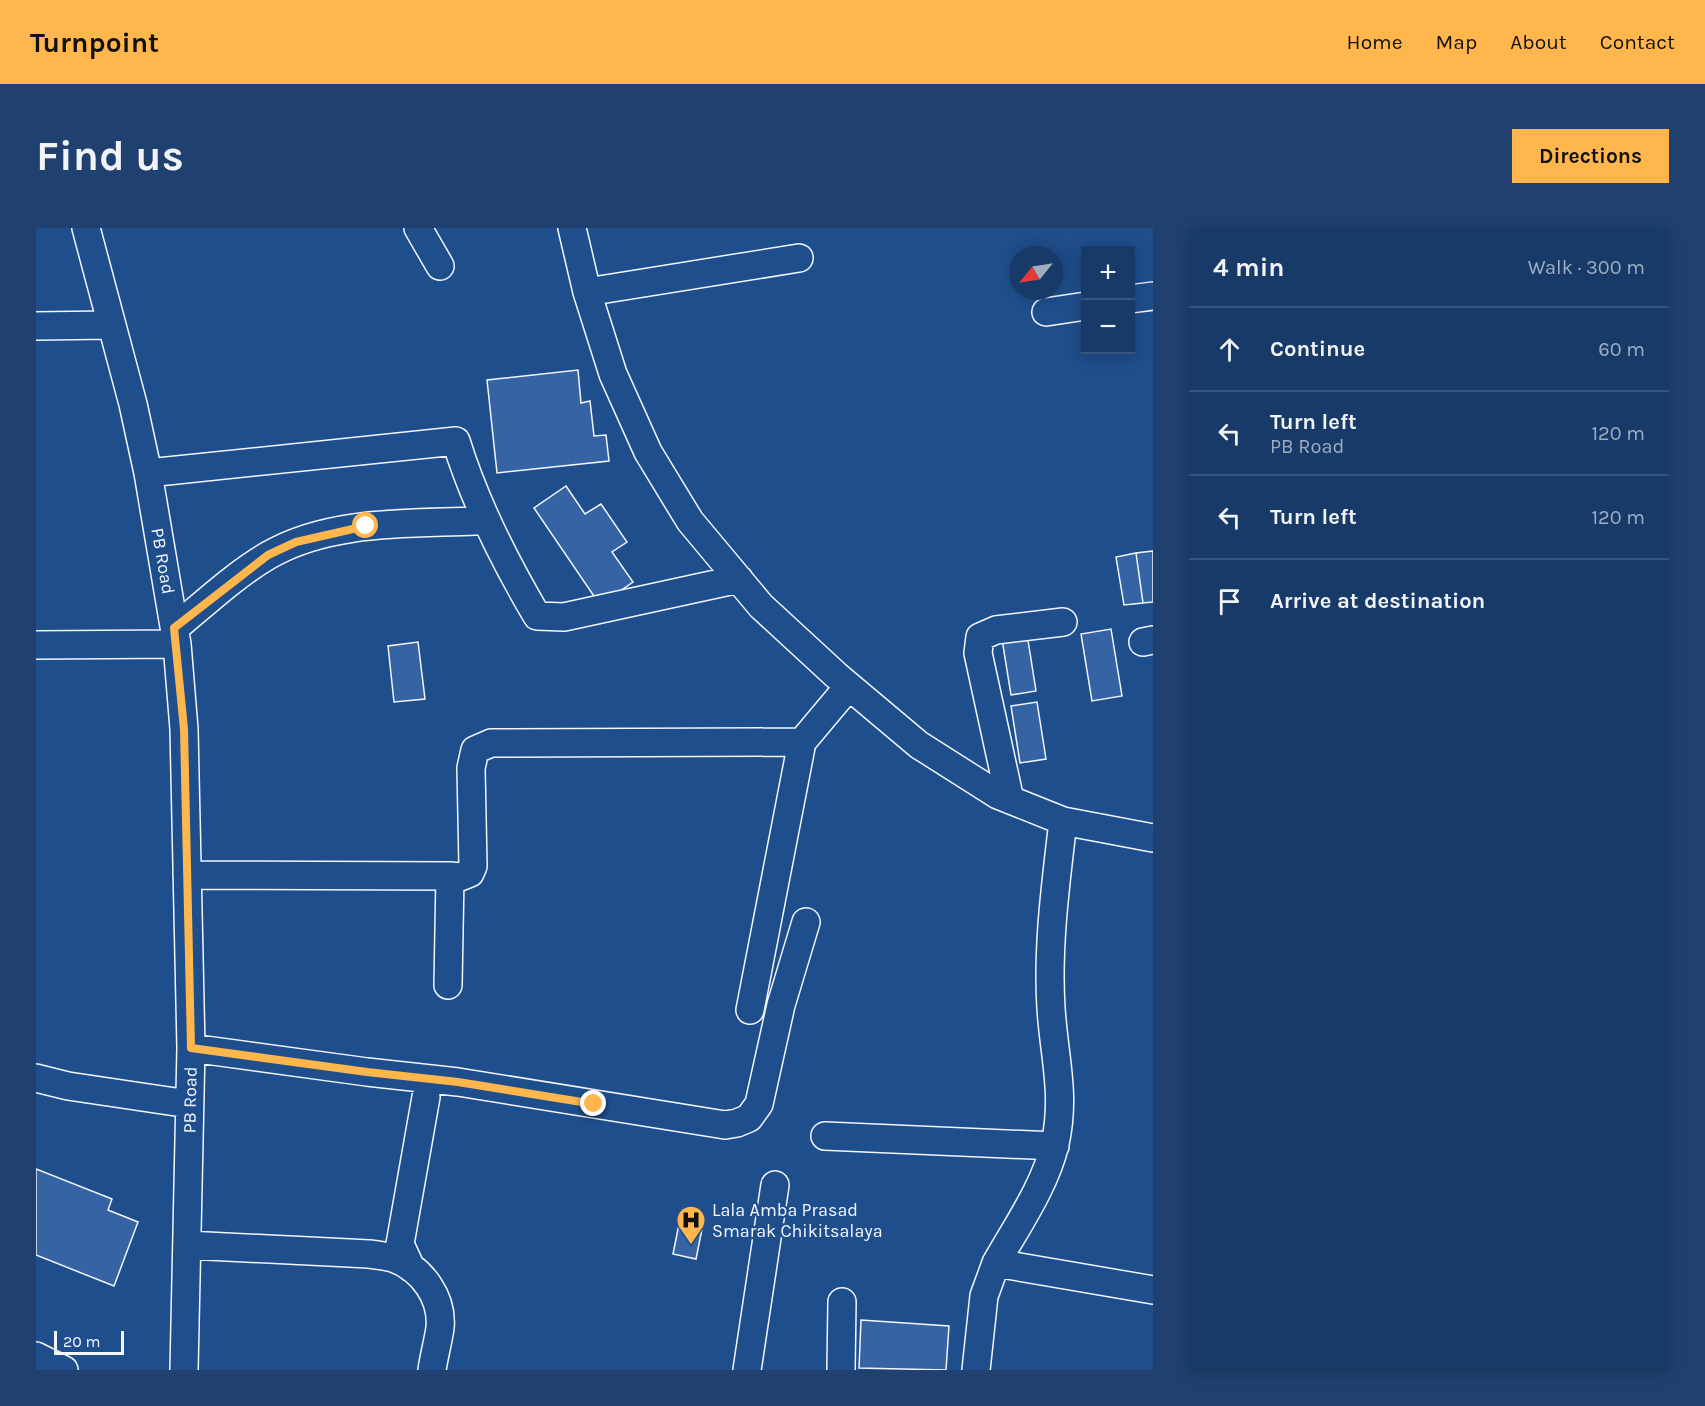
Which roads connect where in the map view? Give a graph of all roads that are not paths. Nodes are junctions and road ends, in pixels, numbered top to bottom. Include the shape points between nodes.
1 (86, 228) edge
2 (418, 228) edge
3 (572, 228) edge
4 (799, 258) dead end
5 (440, 266) dead end
6 (586, 292) junction
7 (1153, 296) edge
8 (1135, 298) edge
9 (1081, 307) edge
10 (1046, 312) dead end
11 (110, 325) junction
12 (36, 326) edge
13 (148, 473) junction
14 (475, 521) dead end
15 (739, 579) junction
16 (1063, 622) dead end
17 (176, 636) junction
18 (36, 645) edge
19 (849, 686) junction
20 (802, 742) junction
21 (1010, 800) junction
22 (1063, 821) junction
23 (1153, 838) edge
24 (187, 875) junction
25 (450, 876) junction
26 (806, 922) dead end
27 (448, 985) dead end
28 (750, 1010) dead end
29 (191, 1048) junction
30 (36, 1078) edge
31 (426, 1097) dead end
32 (189, 1104) junction
33 (825, 1136) dead end
34 (1054, 1146) junction
35 (775, 1185) dead end
36 (187, 1245) junction
37 (996, 1263) junction
38 (411, 1268) junction
39 (1153, 1290) edge
40 (842, 1302) dead end
41 (36, 1356) edge
42 (64, 1370) edge
43 (184, 1370) edge
44 (432, 1370) edge
45 (747, 1370) edge
46 (842, 1370) edge
47 (976, 1370) edge

1 - 11 street, PB Road
2 - 5 street
3 - 6 street
4 - 6 street
6 - 15 street via 614,374 648,453 690,521
7 - 8 street
9 - 10 street
11 - 12 street
11 - 13 street, PB Road
13 - 15 street via 456,441 489,530 537,616 564,617
13 - 17 street, PB Road
14 - 17 street via 366,526 296,542 268,555
15 - 19 street via 761,606
16 - 21 street via 996,630 980,637 978,643
17 - 18 street
17 - 24 street, PB Road via 184,729
19 - 20 street
19 - 21 street via 919,745
20 - 25 street via 491,744 475,750 471,768 473,866 470,873
20 - 28 street
21 - 22 street
22 - 23 street
22 - 34 street via 1050,965 1061,1086
24 - 25 street
24 - 29 street, PB Road
25 - 27 street
26 - 29 street via 781,1005 759,1104 749,1118 737,1123 725,1125 458,1082
29 - 32 street, PB Road
30 - 32 street
31 - 38 street via 400,1244
32 - 36 street, PB Road
33 - 34 street
34 - 37 street via 1039,1185
35 - 45 street
36 - 38 street via 369,1254 394,1259
36 - 43 street, PB Road
37 - 39 street
37 - 47 street via 984,1296
38 - 44 street via 429,1285 439,1305 440,1326
40 - 46 street
41 - 42 street

